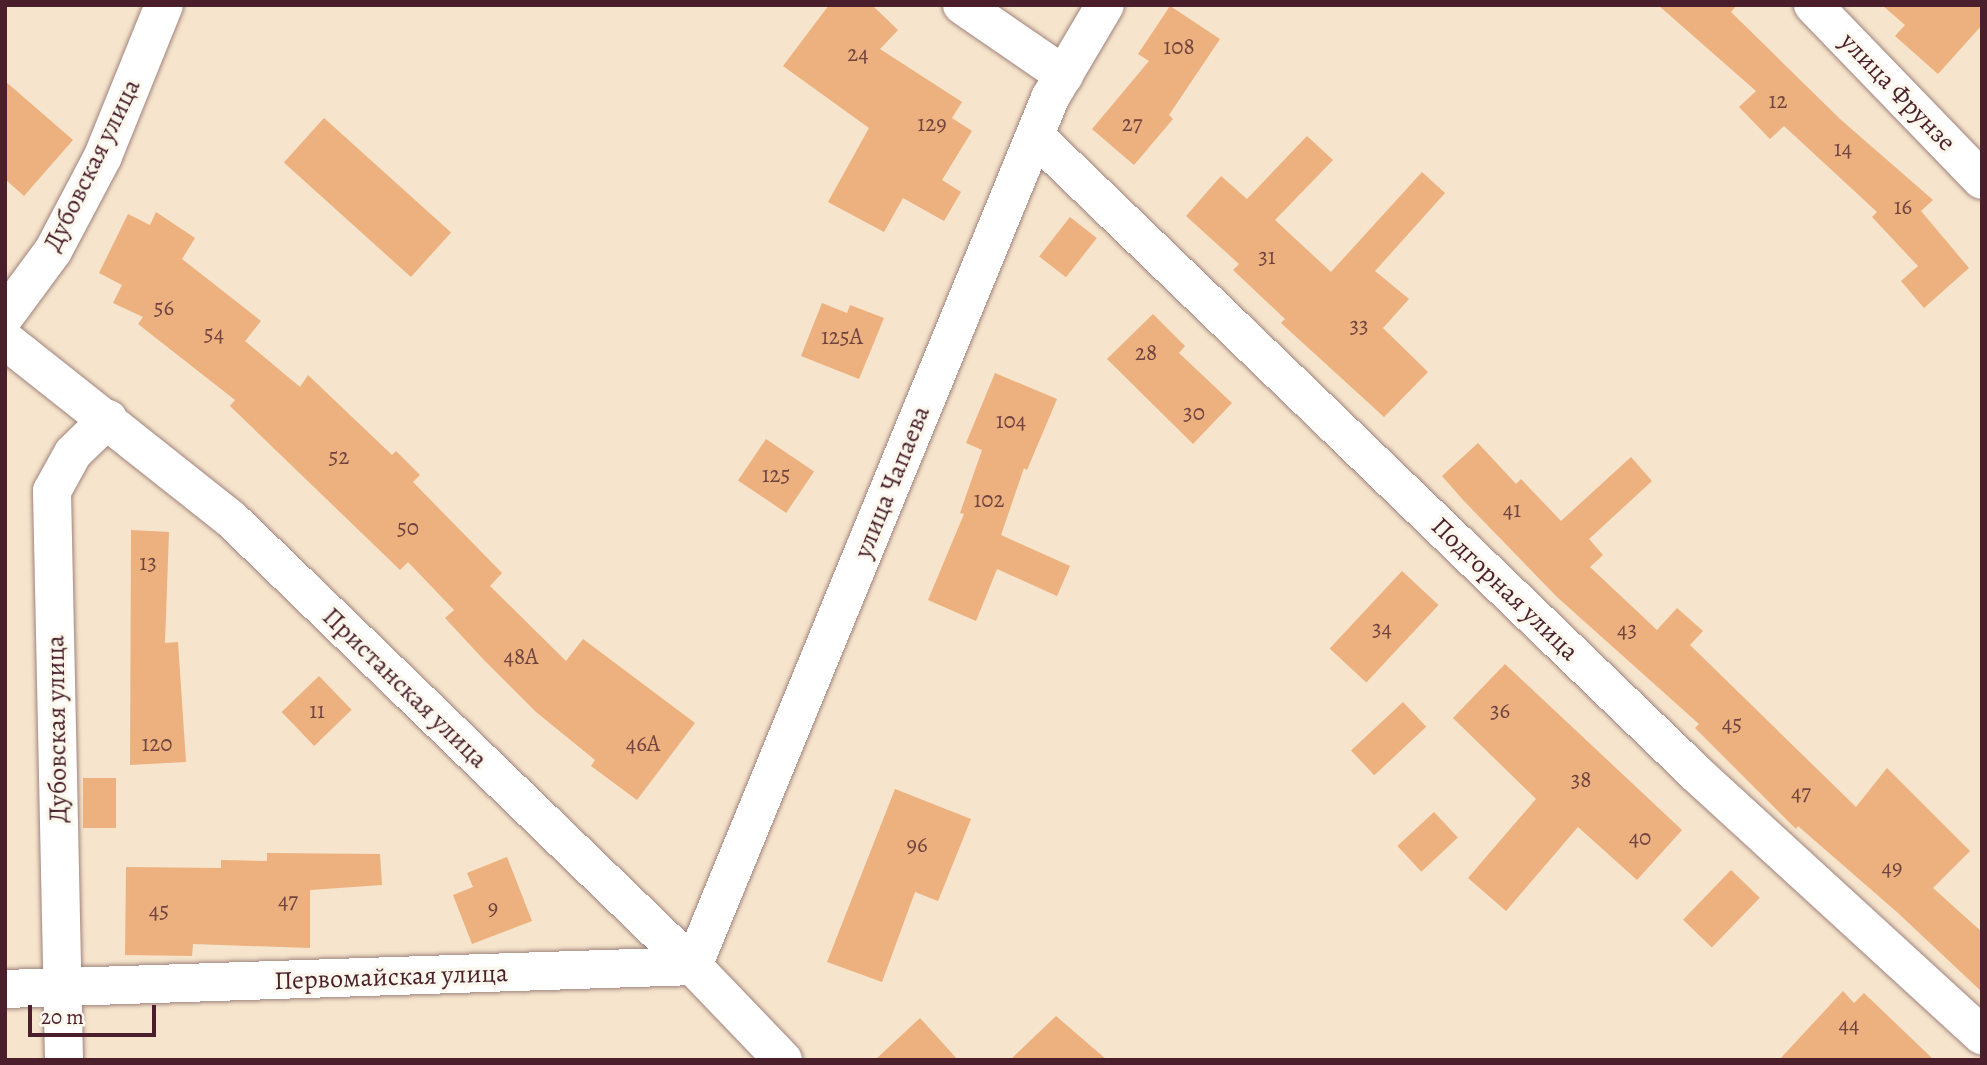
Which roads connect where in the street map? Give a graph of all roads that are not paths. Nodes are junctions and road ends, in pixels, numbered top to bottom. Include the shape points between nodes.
1 (164, 5) edge
2 (962, 5) edge
3 (1105, 5) edge
4 (1813, 5) edge
5 (1063, 75) junction
6 (1035, 136) junction
7 (1982, 180) edge
8 (5, 316) edge
9 (5, 340) edge
10 (108, 419) junction
11 (692, 966) junction
12 (5, 989) edge
13 (63, 990) junction
14 (1982, 1035) edge
15 (64, 1060) edge
16 (783, 1060) edge

1 - 8 street, Дубовская улица via 103,156 53,251
2 - 5 street
3 - 5 street, улица Чапаева
4 - 7 street, улица Фрунзе
5 - 6 street, улица Чапаева
6 - 11 street, улица Чапаева
6 - 14 street, Подгорная улица via 1699,776
9 - 10 street, Пристанская улица
10 - 11 street, Пристанская улица via 231,519
10 - 13 street, Дубовская улица via 73,453 52,491
11 - 13 street, Первомайская улица
11 - 16 street, Пристанская улица
12 - 13 street, Первомайская улица
13 - 15 street, Дубовская улица

